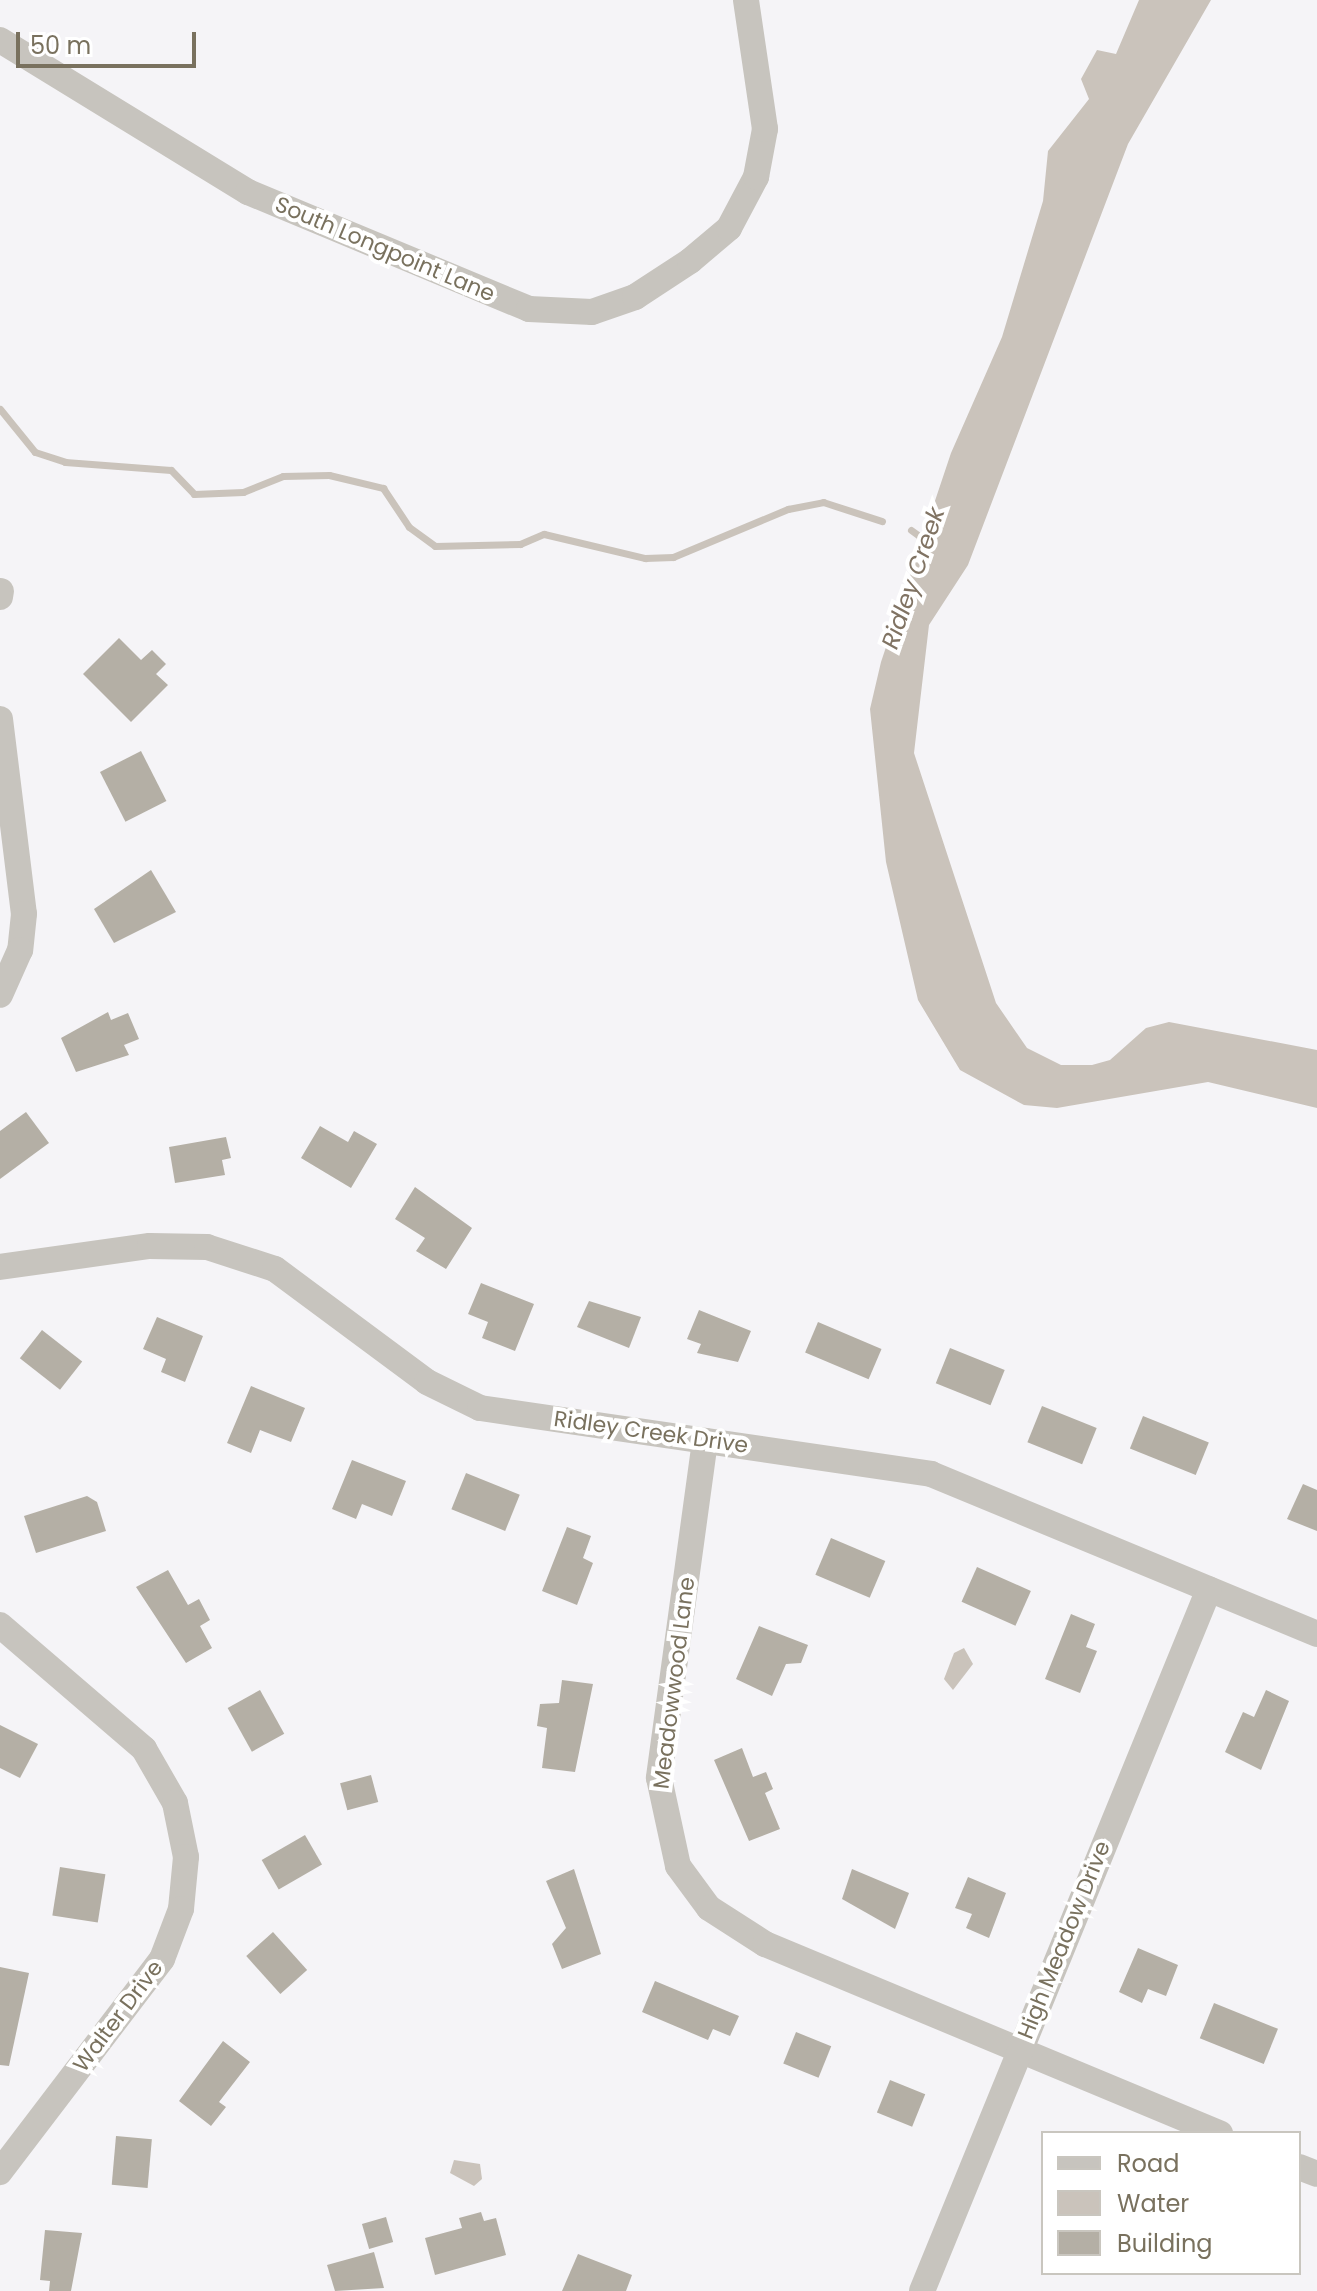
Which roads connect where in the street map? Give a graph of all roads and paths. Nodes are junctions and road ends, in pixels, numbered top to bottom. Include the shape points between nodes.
1 (746, 0) edge
2 (0, 40) edge
3 (0, 719) edge
4 (0, 995) edge
5 (0, 1267) edge
6 (705, 1441) junction
7 (1209, 1589) junction
8 (0, 1625) edge
9 (1317, 1634) edge
10 (1020, 2047) junction
11 (1215, 2131) edge
12 (0, 2172) edge
13 (922, 2291) edge

1 - 2 street, South Longpoint Lane via 765,129 756,177 729,228 635,297 592,312 529,309 248,192
3 - 4 street via 24,914 20,950
5 - 6 street, Ridley Creek Drive via 150,1246 207,1247 275,1269 427,1382 480,1408
6 - 7 street, Ridley Creek Drive via 931,1474
6 - 10 street, Meadowwood Lane via 659,1778 678,1866 709,1908 765,1944
7 - 9 street, Ridley Creek Drive
7 - 10 street, High Meadow Drive
8 - 12 street, Walter Drive via 144,1749 175,1803 186,1857 181,1909 162,1959
10 - 11 street, Meadowwood Lane
10 - 13 street, High Meadow Drive

